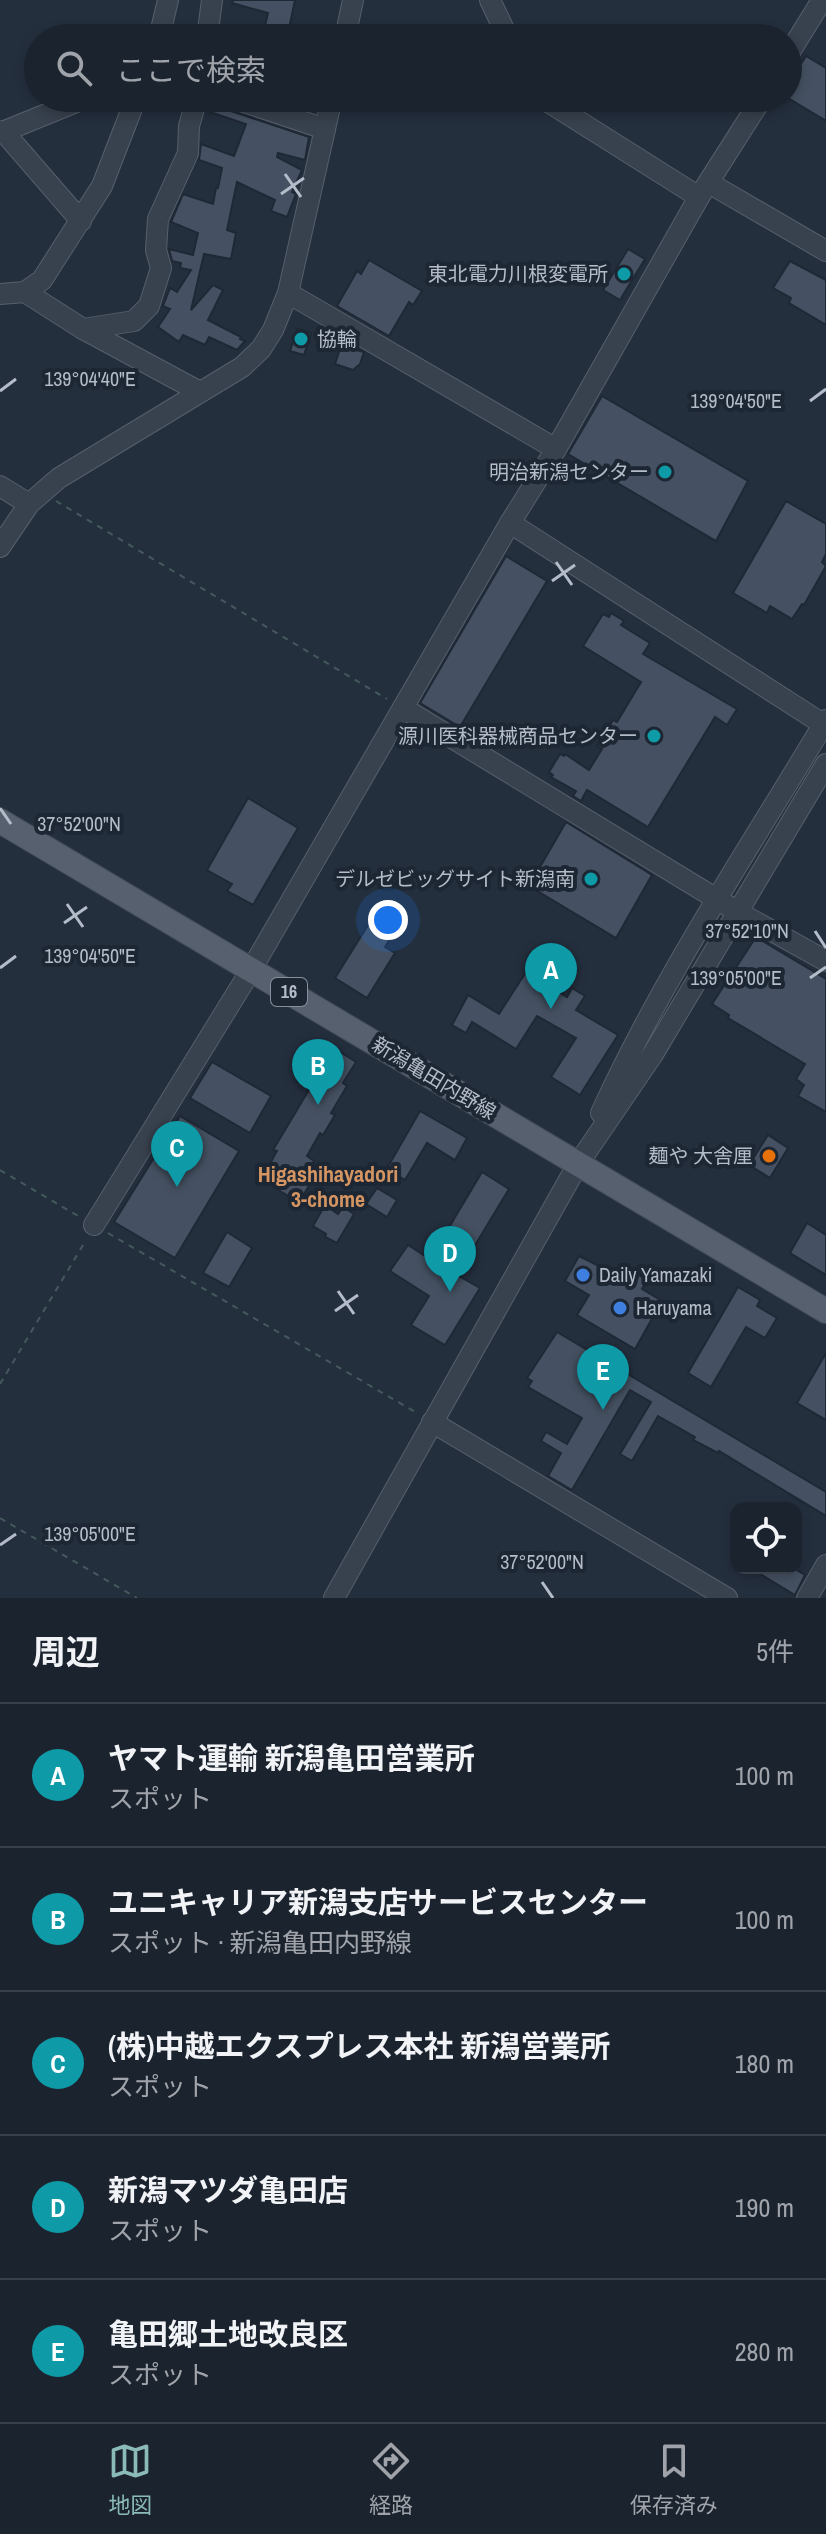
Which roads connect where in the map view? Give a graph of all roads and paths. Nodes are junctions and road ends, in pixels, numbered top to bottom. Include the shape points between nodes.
1 (168, 0) edge
2 (212, 0) edge
3 (353, 0) edge
4 (490, 0) edge
5 (822, 0) edge
6 (162, 24) edge
7 (209, 24) edge
8 (348, 24) edge
9 (501, 24) edge
10 (802, 32) edge
11 (51, 112) edge
12 (131, 112) edge
13 (193, 112) edge
14 (274, 112) edge
15 (329, 112) edge
16 (567, 112) edge
17 (753, 112) edge
18 (325, 129) junction
19 (2, 132) edge
20 (704, 190) junction
21 (81, 221) junction
22 (826, 251) edge
23 (25, 292) junction
24 (288, 293) junction
25 (0, 294) edge
26 (83, 329) junction
27 (200, 392) junction
28 (556, 449) junction
29 (0, 486) edge
30 (35, 498) junction
31 (510, 523) junction
32 (0, 547) edge
33 (403, 708) junction
34 (825, 723) edge
35 (826, 764) edge
36 (0, 821) edge
37 (716, 899) junction
38 (738, 912) junction
39 (826, 961) edge
40 (251, 970) junction
41 (578, 1164) junction
42 (0, 1170) edge
43 (94, 1225) junction
44 (826, 1311) edge
45 (0, 1384) edge
46 (432, 1422) junction
47 (0, 1518) edge
48 (826, 1565) edge
49 (137, 1598) edge
50 (334, 1598) edge
51 (727, 1598) edge
52 (807, 1598) edge

1 - 6 street
2 - 7 street
3 - 8 street
4 - 9 street
5 - 10 street
11 - 19 street
12 - 21 street via 102,186
13 - 26 street via 188,153 158,219 161,268 149,306 134,321
14 - 18 street
15 - 18 street
16 - 20 street
17 - 20 street
18 - 24 street
19 - 21 street
20 - 22 street
20 - 28 street
21 - 23 street via 42,280
23 - 25 street
23 - 26 street
24 - 27 street via 261,349
24 - 28 street
26 - 27 street
27 - 30 street via 69,471
28 - 31 street
29 - 30 street
30 - 32 street
30 - 33 path
31 - 33 street
31 - 34 street
33 - 37 street
33 - 40 street
34 - 37 street
35 - 38 street
36 - 40 main road, 新潟亀田内野線 / 16
37 - 38 street
37 - 41 street via 633,1044
38 - 39 street
38 - 41 street via 653,1054
40 - 41 main road, 新潟亀田内野線 / 16
40 - 43 street
41 - 44 main road, 新潟亀田内野線 / 16
41 - 46 street
42 - 43 path
43 - 45 path
43 - 46 path
46 - 50 street
46 - 51 street
47 - 49 path
48 - 52 street

